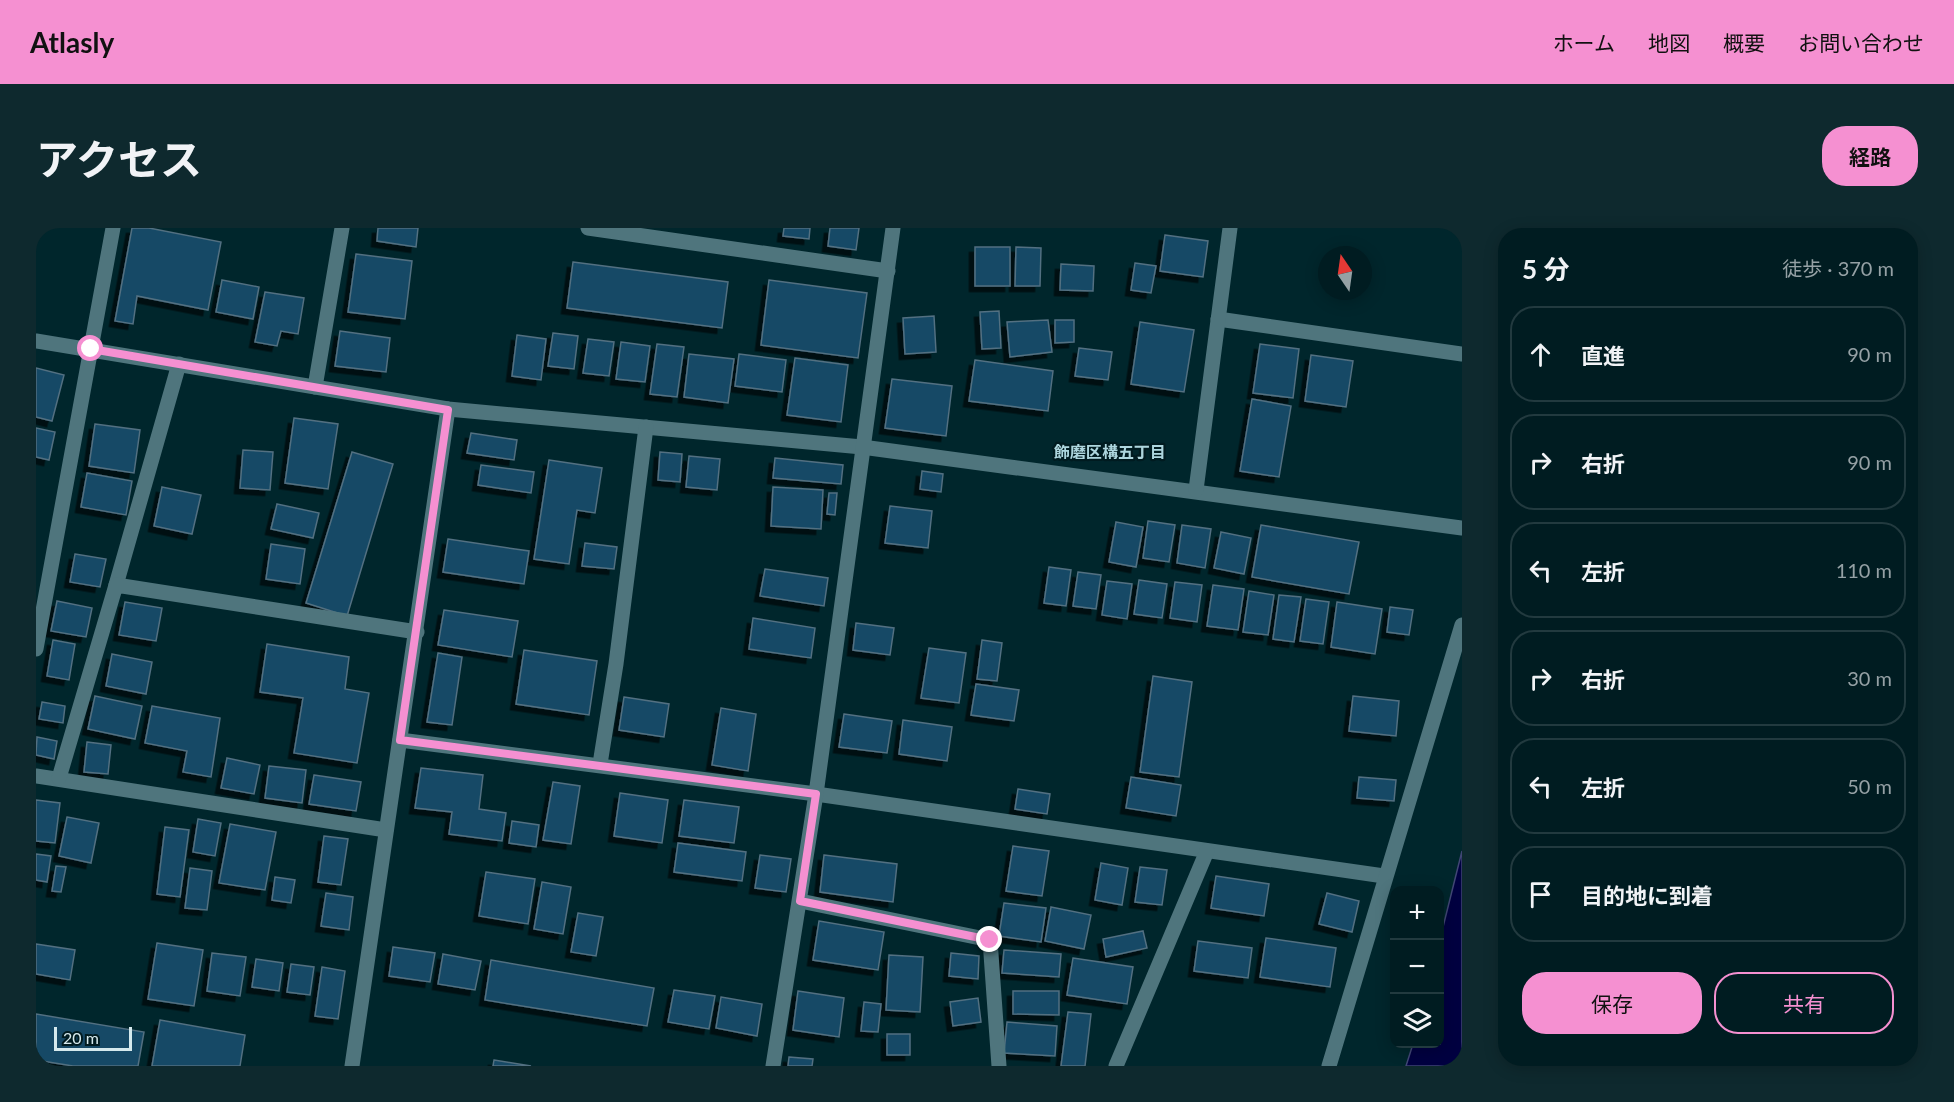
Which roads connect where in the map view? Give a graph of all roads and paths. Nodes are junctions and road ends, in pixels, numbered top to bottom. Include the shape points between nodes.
1 (113, 228) edge
2 (342, 228) edge
3 (588, 228) edge
4 (893, 228) edge
5 (1230, 228) edge
6 (888, 270) junction
7 (1218, 320) junction
8 (36, 341) edge
9 (91, 349) junction
10 (1462, 354) edge
11 (179, 364) junction
12 (315, 387) junction
13 (448, 410) junction
14 (646, 427) junction
15 (862, 447) junction
16 (1196, 490) junction
17 (1462, 528) edge
18 (116, 585) junction
19 (1462, 625) edge
20 (417, 632) junction
21 (36, 649) edge
22 (400, 740) junction
23 (600, 764) junction
24 (36, 776) edge
25 (59, 778) junction
26 (816, 794) junction
27 (386, 830) junction
28 (1207, 851) junction
29 (1384, 876) junction
30 (800, 901) junction
31 (352, 1066) edge
32 (773, 1066) edge
33 (999, 1066) edge
34 (1116, 1066) edge
35 (1329, 1066) edge

1 - 9 street
2 - 12 street
3 - 6 street
4 - 6 street
5 - 7 street
6 - 15 street
7 - 10 street
7 - 16 street
8 - 9 street
9 - 11 street
9 - 21 street
11 - 12 street
11 - 18 street
12 - 13 street
13 - 14 street
13 - 20 street
14 - 15 street
14 - 23 street
15 - 16 street
15 - 26 street
16 - 17 street
18 - 20 street
18 - 25 street
19 - 29 street
20 - 22 street
22 - 23 street
22 - 27 street
23 - 26 street
24 - 25 street
25 - 27 street
26 - 28 street
26 - 30 street
27 - 31 street
28 - 29 street
28 - 34 street
29 - 35 street
30 - 32 street
30 - 33 street via 990,940

